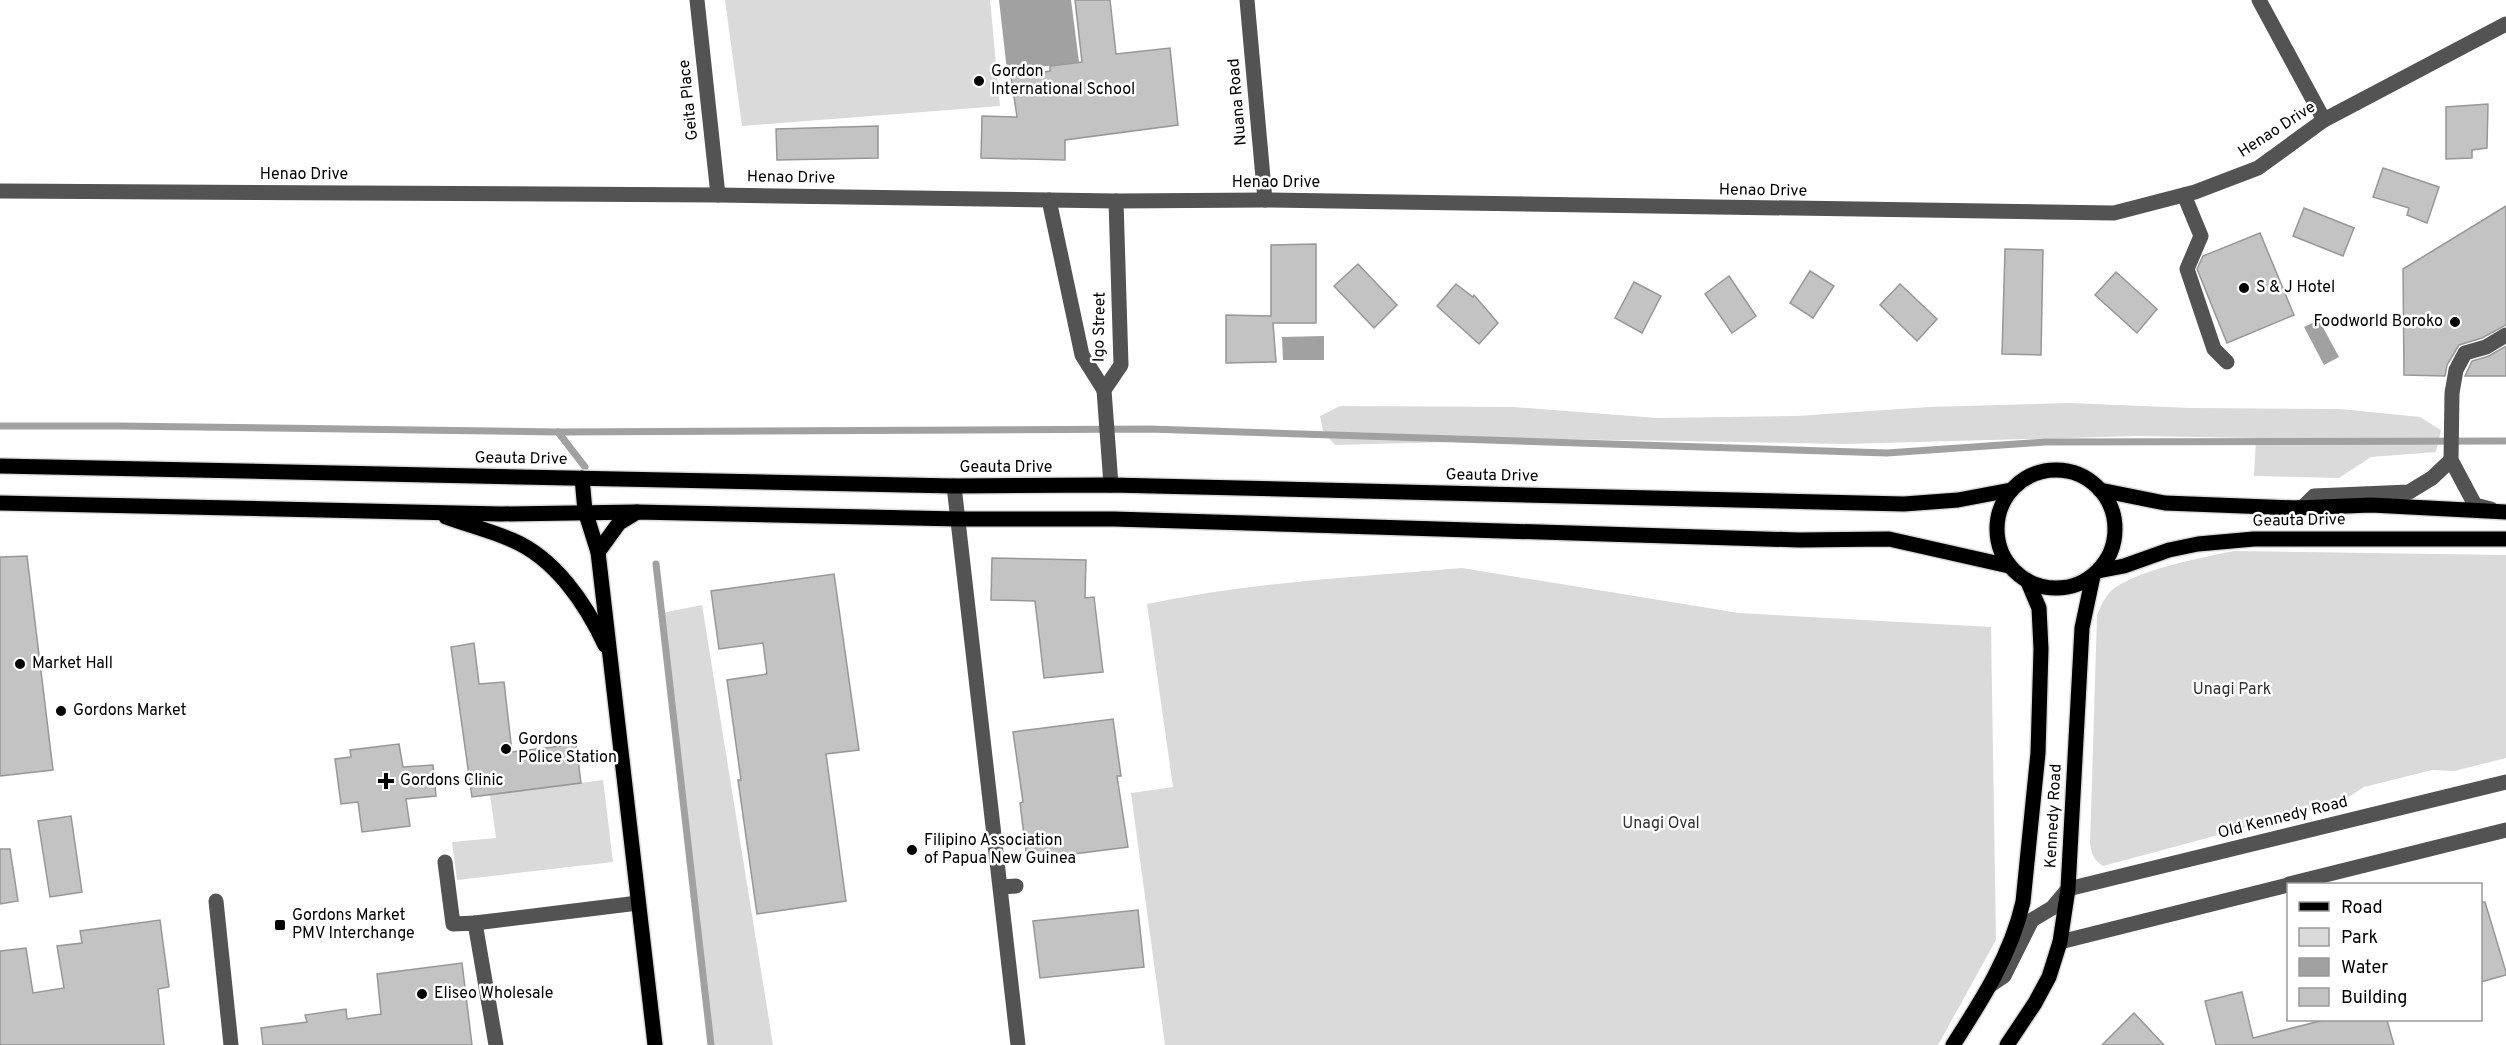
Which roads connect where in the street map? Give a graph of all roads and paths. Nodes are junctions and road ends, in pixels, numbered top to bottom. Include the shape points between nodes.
1 (696, 0) edge
2 (1247, 0) edge
3 (2259, 0) edge
4 (2506, 24) edge
5 (2324, 120) junction
6 (0, 190) edge
7 (718, 195) junction
8 (2184, 195) junction
9 (1049, 200) junction
10 (1265, 200) junction
11 (1116, 201) junction
12 (2506, 335) edge
13 (2228, 362) dead end
14 (1104, 390) junction
15 (2451, 460) junction
16 (0, 466) edge
17 (582, 478) junction
18 (1111, 485) junction
19 (954, 486) junction
20 (2011, 490) junction
21 (2100, 490) junction
22 (0, 503) edge
23 (2297, 508) junction
24 (431, 512) junction
25 (585, 512) junction
26 (637, 512) junction
27 (2506, 512) edge
28 (959, 519) junction
29 (2506, 538) edge
30 (598, 552) junction
31 (2009, 566) junction
32 (2095, 574) junction
33 (2028, 582) junction
34 (610, 656) junction
35 (2506, 782) edge
36 (2506, 830) edge
37 (445, 862) dead end
38 (2297, 883) edge
39 (2287, 885) edge
40 (2068, 889) junction
41 (216, 901) dead end
42 (638, 903) junction
43 (475, 923) junction
44 (2060, 942) junction
45 (1992, 984) junction
46 (231, 1045) edge
47 (496, 1045) edge
48 (656, 1045) edge
49 (1018, 1045) edge
50 (1953, 1045) edge
51 (2007, 1045) edge

1 - 7 street, Geita Place
2 - 10 street, Nuana Road
3 - 5 street
4 - 5 street, Henao Drive
5 - 8 street, Henao Drive via 2258,168
6 - 7 street, Henao Drive
7 - 9 street, Henao Drive
8 - 10 street, Henao Drive via 2114,213 2055,214
8 - 13 street via 2201,236 2187,269 2214,349
9 - 11 street, Henao Drive
9 - 14 street via 1082,355
10 - 11 street, Henao Drive
11 - 14 street, Igo Street via 1121,365
12 - 15 street via 2486,348 2465,353 2456,370
14 - 18 street
15 - 23 street via 2409,492 2314,496
15 - 27 street via 2475,506
16 - 17 main road, Geauta Drive
17 - 19 main road, Geauta Drive
17 - 25 main road
18 - 19 main road, Geauta Drive
18 - 20 main road, Geauta Drive via 1904,504 1958,500
19 - 28 street
20 - 21 main road, Geauta Drive via 2027,477 2046,470 2066,470 2085,477
20 - 31 main road, Geauta Drive via 1997,519 1998,543
21 - 23 main road, Geauta Drive via 2166,504
21 - 32 main road via 2111,509 2115,531 2110,552
22 - 24 main road, Geauta Drive
23 - 27 main road, Geauta Drive via 2371,505
24 - 25 main road, Geauta Drive
24 - 34 main road via 514,540 553,566 595,623
25 - 26 main road, Geauta Drive
25 - 30 main road
26 - 28 main road, Geauta Drive
26 - 30 main road via 619,523
28 - 31 main road, Geauta Drive via 1114,519 1799,540 1889,539
28 - 49 street via 1008,886
29 - 32 main road, Geauta Drive via 2254,539 2169,550
30 - 34 main road
31 - 33 main road, Geauta Drive
32 - 33 main road, Geauta Drive via 2078,585 2061,589
32 - 40 main road, Kennedy Road via 2082,628
33 - 45 main road, Kennedy Road via 2039,608 2042,649 2031,836 2020,916
34 - 42 main road
35 - 40 street, Old Kennedy Road
36 - 38 street
37 - 43 street via 453,924
39 - 44 street
40 - 44 main road, Kennedy Road
40 - 45 street via 2052,908 2032,920 2004,976
41 - 46 street
42 - 43 street
42 - 48 main road
43 - 47 street
44 - 51 main road, Kennedy Road via 2049,977
45 - 50 main road, Kennedy Road

